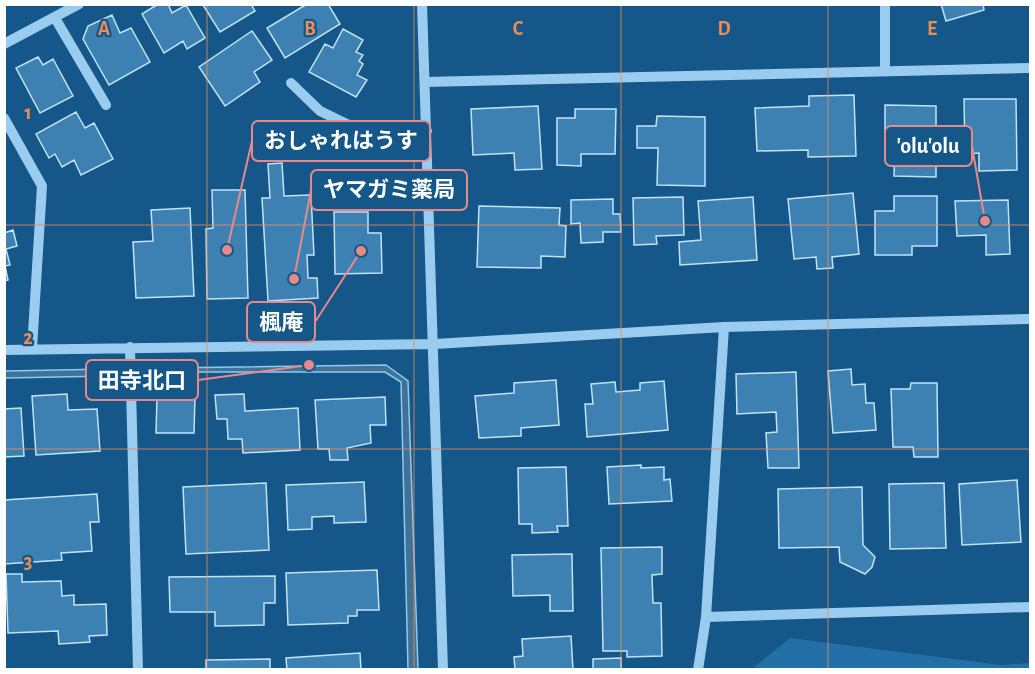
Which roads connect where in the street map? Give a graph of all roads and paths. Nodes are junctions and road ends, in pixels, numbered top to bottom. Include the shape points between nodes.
1 (80, 4) edge
2 (422, 4) edge
3 (885, 4) edge
4 (55, 18) junction
5 (4, 44) edge
6 (1030, 68) edge
7 (885, 71) junction
8 (425, 82) junction
9 (291, 83) dead end
10 (106, 105) dead end
11 (4, 118) edge
12 (427, 131) junction
13 (1030, 319) edge
14 (724, 327) junction
15 (435, 344) junction
16 (130, 347) junction
17 (4, 350) edge
18 (32, 350) junction
19 (1030, 607) edge
20 (706, 617) junction
21 (138, 669) edge
22 (443, 669) edge
23 (698, 669) edge

1 - 4 street
2 - 8 street
3 - 7 street
4 - 5 street
4 - 10 street
6 - 7 street
7 - 8 street
8 - 12 street
9 - 12 street via 320,111 353,127
11 - 18 street via 42,186
12 - 15 street
13 - 14 street
14 - 15 street
14 - 20 street
15 - 16 street
15 - 22 street
16 - 18 street
16 - 21 street
17 - 18 street
19 - 20 street
20 - 23 street

